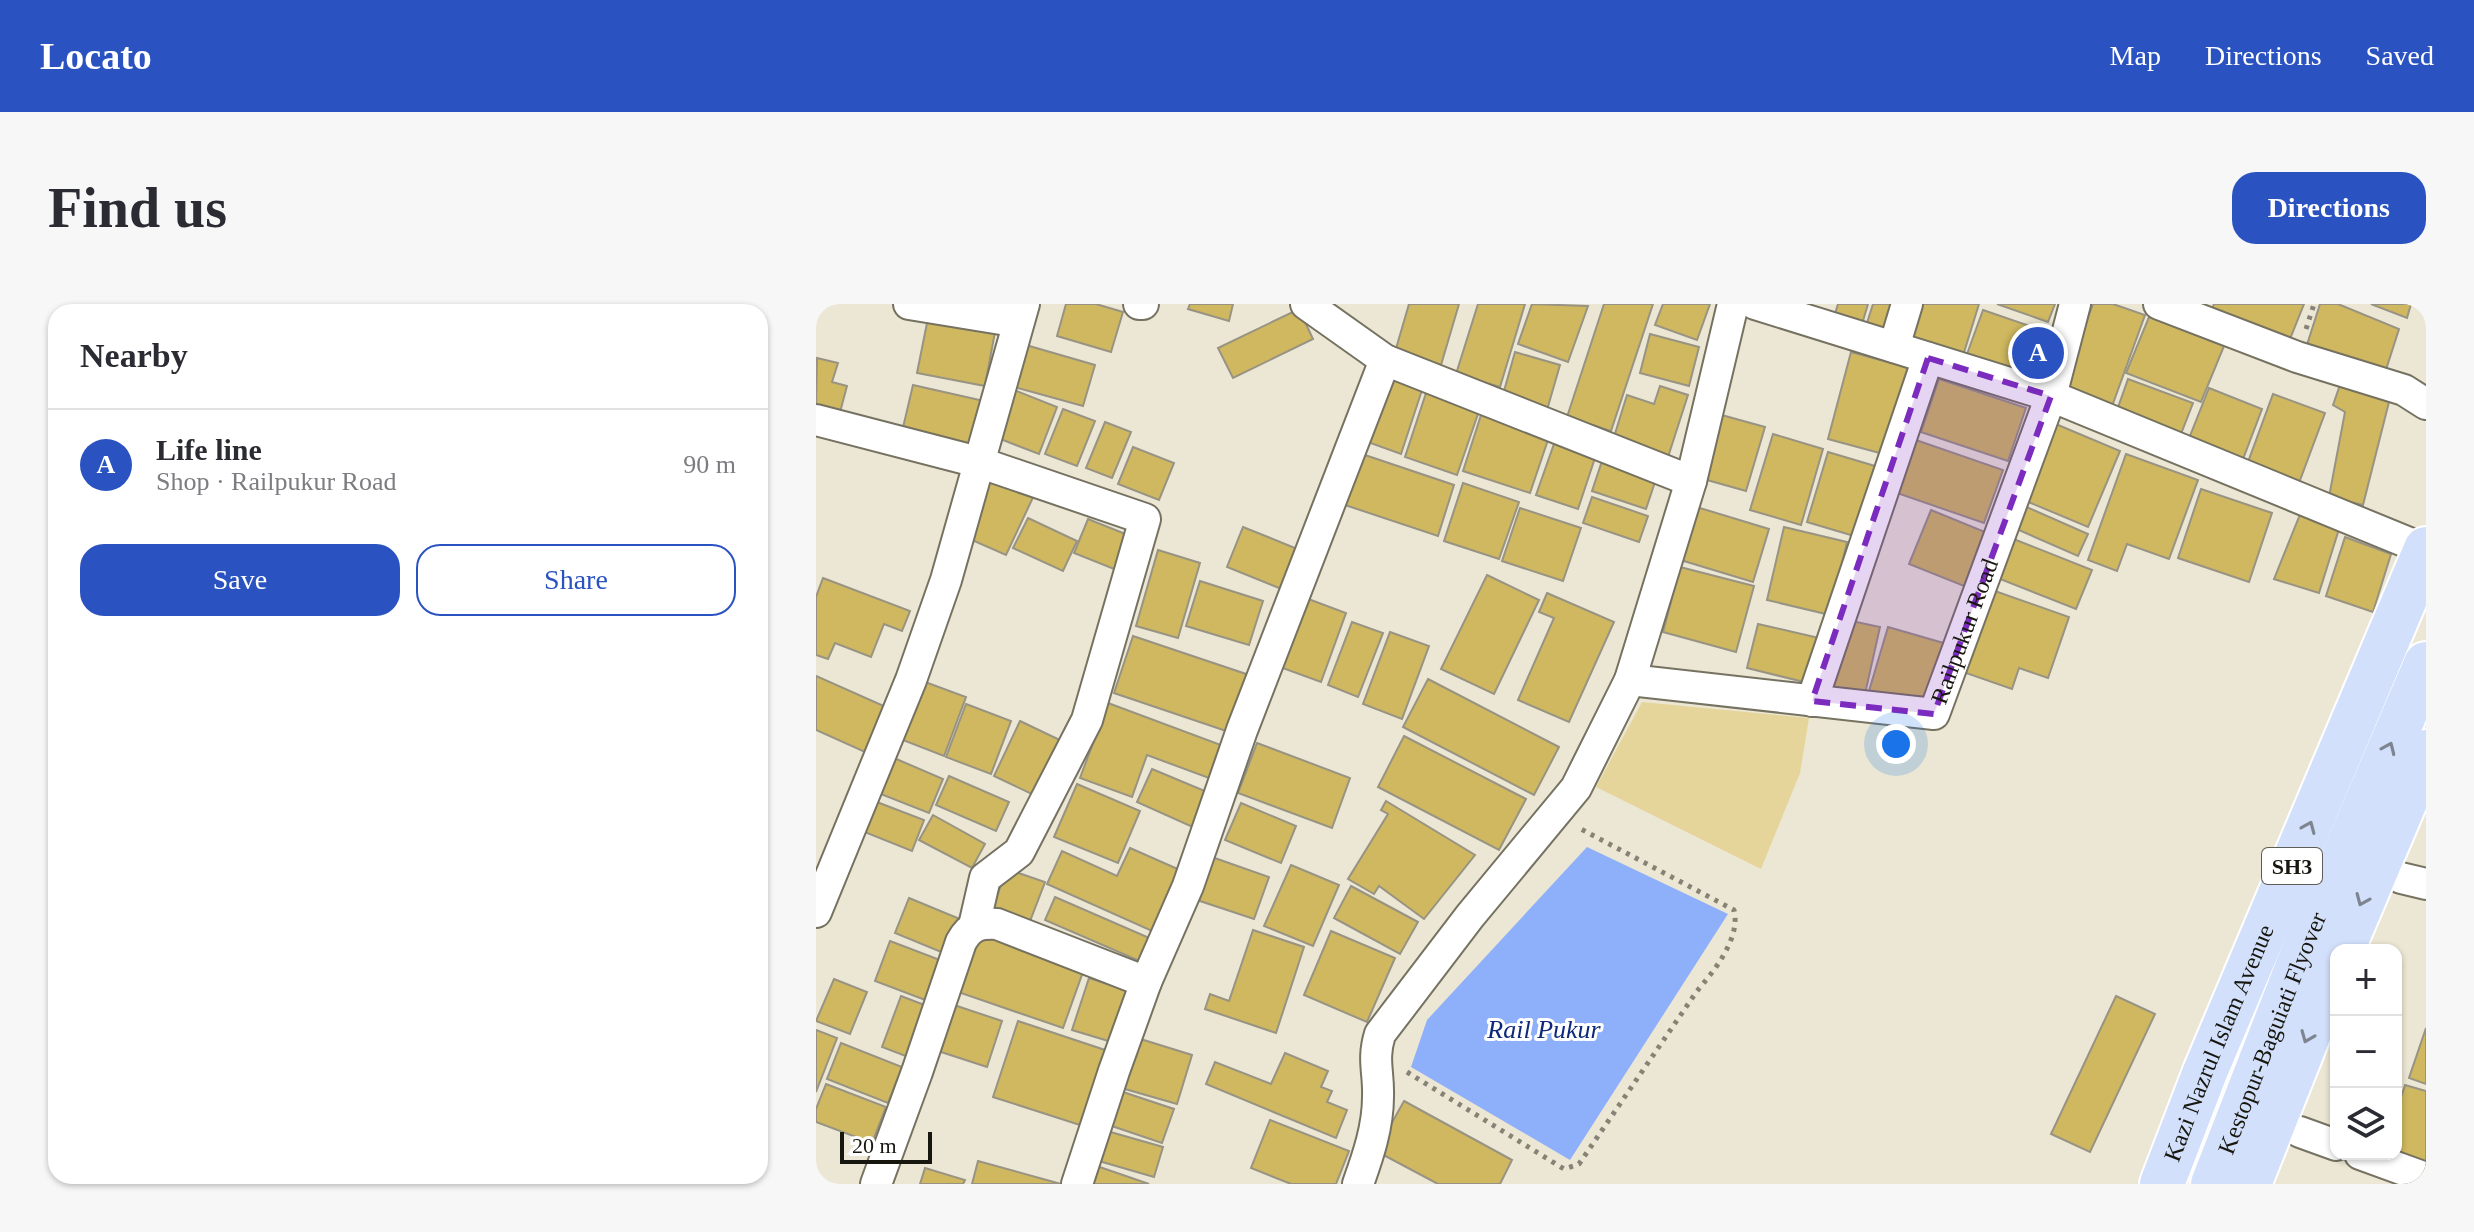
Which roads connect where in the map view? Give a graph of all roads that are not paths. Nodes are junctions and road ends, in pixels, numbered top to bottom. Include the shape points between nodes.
1 (909, 304) edge
2 (1306, 304) edge
3 (1733, 304) edge
4 (1755, 304) edge
5 (1907, 304) edge
6 (2075, 304) edge
7 (2159, 304) edge
8 (1022, 308) edge
9 (1894, 347) junction
10 (1928, 358) junction
11 (1385, 360) junction
12 (2051, 396) junction
13 (2426, 404) edge
14 (816, 420) edge
15 (978, 462) junction
16 (1691, 481) junction
17 (2426, 550) edge
18 (2426, 664) edge
19 (1630, 680) junction
20 (1812, 701) junction
21 (2426, 752) edge
22 (2426, 825) edge
23 (2414, 881) edge
24 (816, 912) edge
25 (974, 926) junction
26 (2345, 944) edge
27 (2377, 944) edge
28 (2330, 980) edge
29 (1146, 982) junction
30 (2330, 1075) edge
31 (2318, 1139) edge
32 (2376, 1160) edge
33 (2426, 1178) edge
34 (876, 1184) edge
35 (1077, 1184) edge
36 (1358, 1184) edge
37 (2162, 1184) edge
38 (2213, 1184) edge
39 (2249, 1184) edge
40 (2279, 1184) edge

1 - 8 street via 1001,319
2 - 11 street
3 - 16 street
4 - 9 street
5 - 9 street
6 - 12 street, Railpukur Road
7 - 13 street via 2297,357 2404,390
8 - 15 street
9 - 10 street
10 - 12 street
10 - 20 street
11 - 16 street
11 - 29 street via 1242,730 1188,886
12 - 17 street
12 - 20 street, Railpukur Road via 1934,714
14 - 15 street
15 - 24 street via 946,580 911,680
15 - 25 street via 1145,519 1087,720 1019,852 985,878
16 - 19 street
37 -> 17 main road, Kazi Nazrul Islam Avenue / SH3
38 -> 18 main road, Kestopur-Baguiati Flyover via 2308,940
19 - 20 street, Railpukur Road
19 - 36 street via 1576,788 1380,1034 1375,1051 1376,1122
21 -> 26 main road, Kestopur-Baguiati Flyover
22 - 23 main road
23 - 27 main road
25 - 29 street via 997,924
25 - 34 street via 961,942
28 -> 39 main road, Kestopur-Baguiati Flyover
29 - 35 street
30 - 31 main road
31 - 40 main road
32 - 33 street

